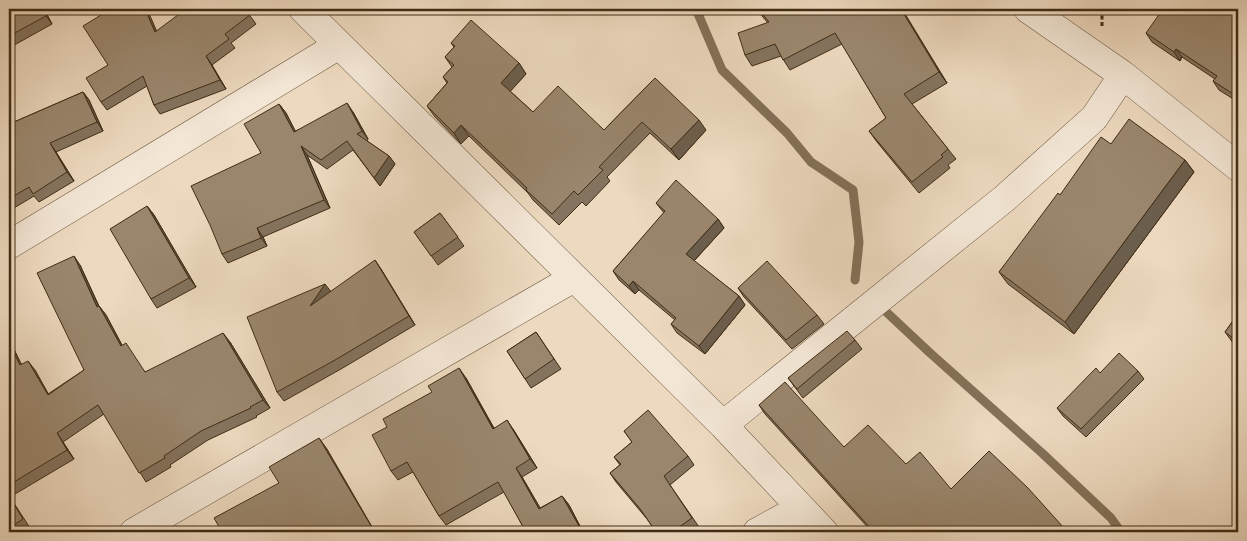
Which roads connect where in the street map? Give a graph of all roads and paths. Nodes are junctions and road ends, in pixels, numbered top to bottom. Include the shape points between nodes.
1 (303, 9) edge
2 (1028, 9) edge
3 (339, 45) junction
4 (1123, 74) junction
5 (1238, 167) edge
6 (9, 245) edge
7 (574, 278) junction
8 (723, 425) junction
9 (801, 508) junction
10 (134, 532) edge
11 (757, 532) edge
12 (824, 532) edge

1 - 3 street
2 - 4 street
3 - 6 street
3 - 7 street
4 - 5 street
4 - 8 street via 1094,118 1005,198
7 - 8 street
7 - 10 street
8 - 9 street
9 - 11 street
9 - 12 street

